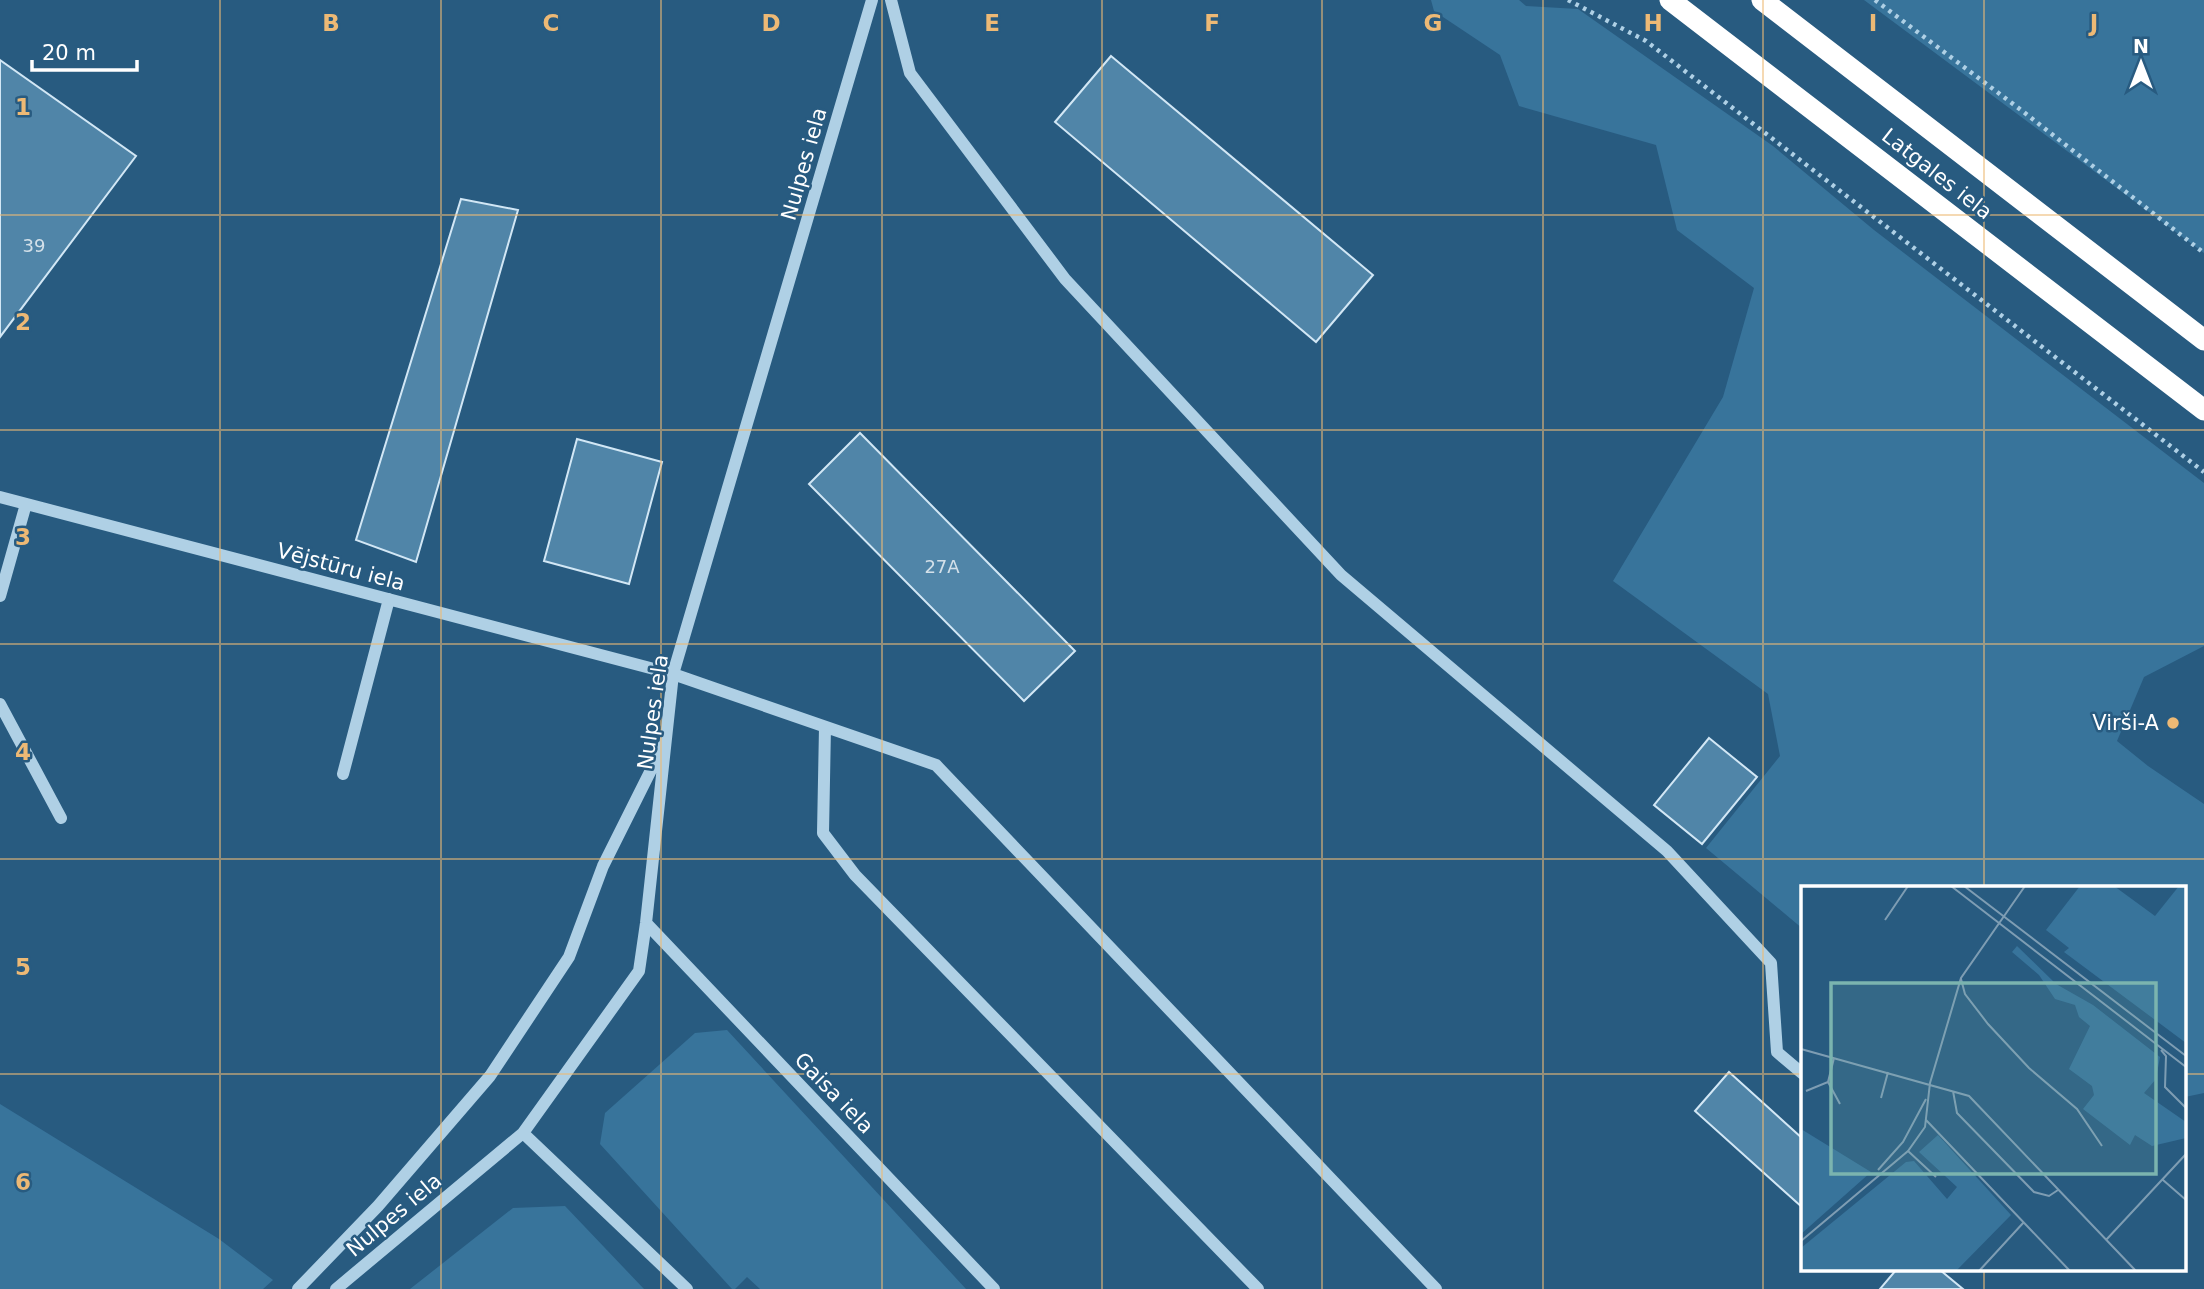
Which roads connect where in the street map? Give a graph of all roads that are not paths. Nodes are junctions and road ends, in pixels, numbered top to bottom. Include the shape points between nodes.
1 (872, 0) edge
2 (891, 0) edge
3 (1670, 0) edge
4 (1762, 0) edge
5 (2204, 340) edge
6 (2173, 386) junction
7 (2204, 410) edge
8 (2204, 420) edge
9 (0, 497) edge
10 (26, 504) junction
11 (0, 596) edge
12 (389, 599) junction
13 (673, 674) junction
14 (0, 704) edge
15 (825, 727) junction
16 (667, 738) junction
17 (343, 774) dead end
18 (61, 818) dead end
19 (646, 923) junction
20 (1801, 1072) edge
21 (523, 1133) junction
22 (298, 1289) edge
23 (336, 1289) edge
24 (687, 1289) edge
25 (994, 1289) edge
26 (1258, 1289) edge
27 (1436, 1289) edge

1 - 13 street, Nulpes iela
2 - 20 street via 910,73 1065,279 1341,575 1667,851 1771,963 1777,1052
3 - 6 highway, Latgales iela
4 - 5 highway, Latgales iela
6 - 7 highway, Latgales iela
6 - 8 street, Latgales iela
9 - 10 street, Vējstūru iela
10 - 11 street
10 - 12 street, Vējstūru iela
12 - 13 street, Vējstūru iela
12 - 17 street
13 - 15 street, Vējstūru iela
13 - 16 street, Nulpes iela
14 - 18 street
15 - 26 street via 823,833 847,864
15 - 27 street, Vējstūru iela via 936,765
16 - 19 street, Nulpes iela
16 - 22 street via 603,866 569,957 490,1076 378,1206
19 - 21 street, Nulpes iela via 639,971
19 - 25 street, Gaisa iela
21 - 23 street, Nulpes iela
21 - 24 street

